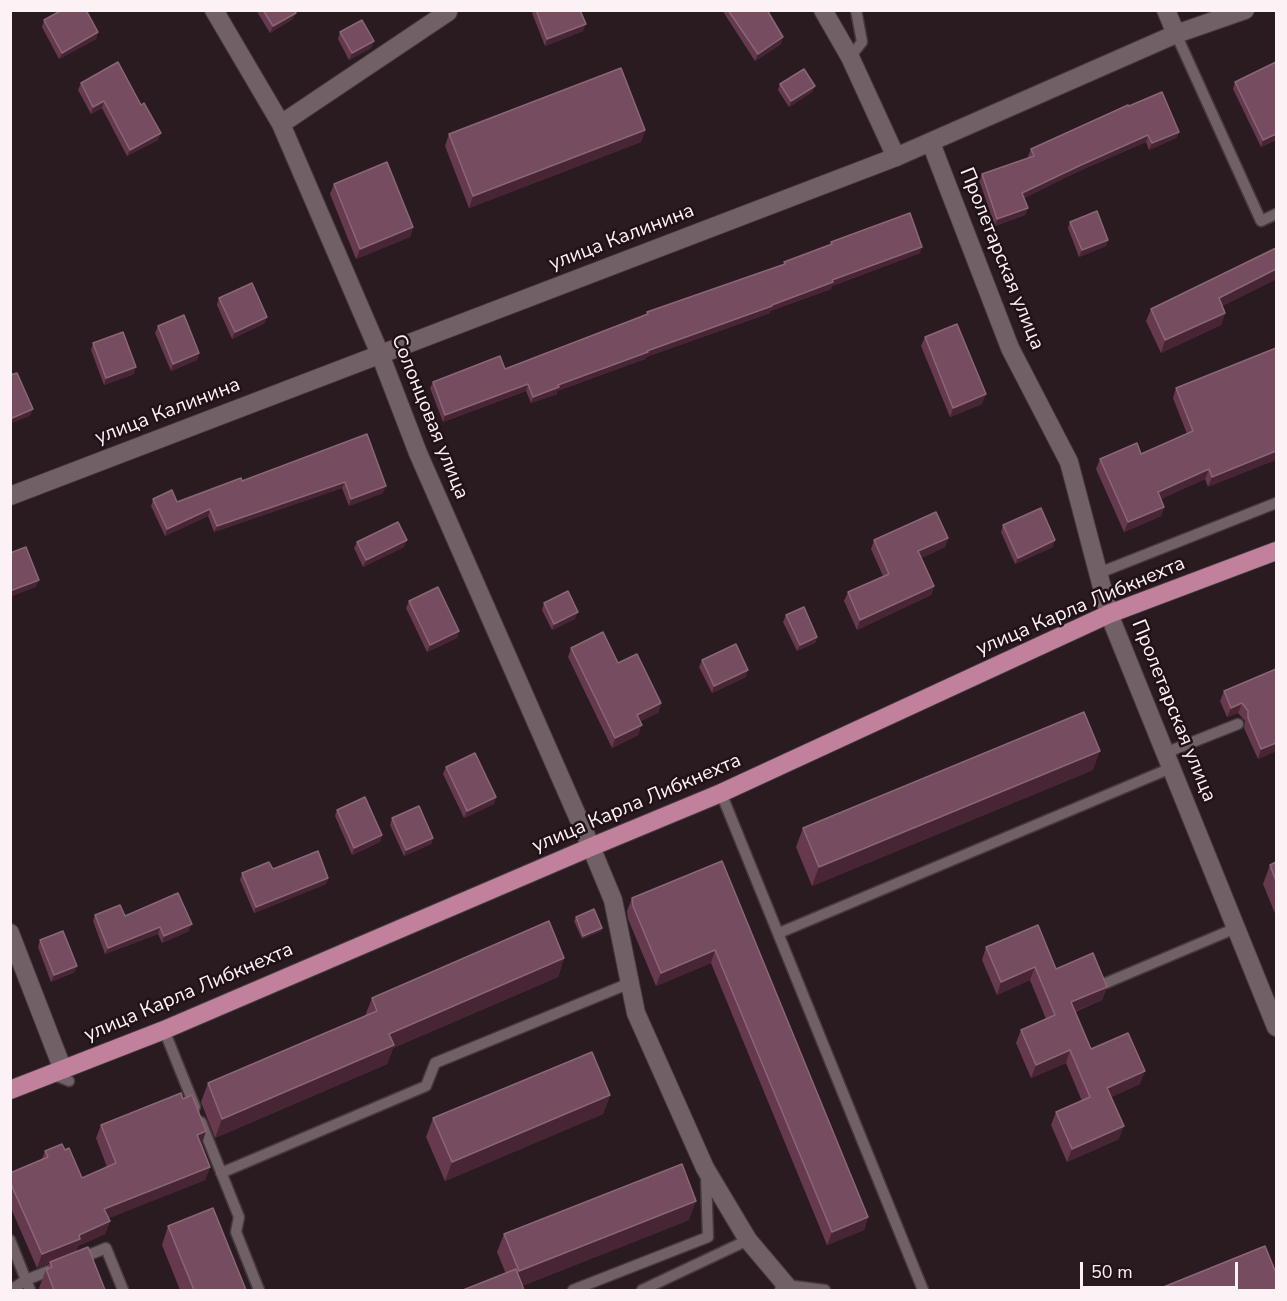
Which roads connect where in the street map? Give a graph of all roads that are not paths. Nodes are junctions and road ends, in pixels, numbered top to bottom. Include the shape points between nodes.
1 (214, 10) edge
2 (447, 10) edge
3 (823, 10) edge
4 (856, 10) edge
5 (1166, 10) edge
6 (1245, 10) edge
7 (1176, 34) junction
8 (850, 57) junction
9 (281, 124) junction
10 (930, 143) junction
11 (896, 157) junction
12 (1276, 214) edge
13 (380, 354) junction
14 (10, 496) edge
15 (1276, 503) edge
16 (1276, 550) edge
17 (1099, 573) junction
18 (1109, 614) junction
19 (1238, 724) dead end
20 (1168, 760) junction
21 (721, 793) junction
22 (591, 847) junction
23 (1236, 928) junction
24 (10, 933) edge
25 (779, 933) junction
26 (630, 983) junction
27 (1106, 983) edge
28 (1276, 1027) edge
29 (164, 1030) junction
30 (61, 1075) junction
31 (10, 1089) edge
32 (705, 1168) junction
33 (222, 1173) junction
34 (10, 1240) edge
35 (748, 1240) junction
36 (28, 1285) edge
37 (785, 1288) edge
38 (10, 1290) edge
39 (123, 1290) edge
40 (259, 1290) edge
41 (573, 1290) edge
42 (642, 1290) edge
43 (825, 1290) edge
44 (923, 1290) edge

1 - 9 street, Солонцовая улица
2 - 9 street
3 - 8 street
4 - 8 lane via 862,42
5 - 7 street
6 - 7 street, улица Калинина
7 - 10 street, улица Калинина
7 - 12 lane via 1261,221
8 - 11 street
9 - 13 street, Солонцовая улица
10 - 11 street, улица Калинина
10 - 17 street, Пролетарская улица via 1010,348 1069,462
11 - 13 street, улица Калинина
13 - 14 street, улица Калинина
13 - 22 street, Солонцовая улица via 418,453
15 - 17 lane
16 - 18 main road, улица Карла Либкнехта
17 - 18 street, Пролетарская улица
18 - 20 street, Пролетарская улица
18 - 21 main road, улица Карла Либкнехта
19 - 20 lane
20 - 23 street, Пролетарская улица
20 - 25 lane
21 - 22 main road, улица Карла Либкнехта
21 - 25 lane
22 - 26 street, Солонцовая улица via 613,900
22 - 29 main road, улица Карла Либкнехта
23 - 27 lane
23 - 28 street, Пролетарская улица
24 - 30 street
25 - 44 lane
26 - 32 street, Солонцовая улица via 636,1013
26 - 33 lane via 435,1063 426,1086
29 - 30 main road, улица Карла Либкнехта
29 - 33 lane
30 - 31 main road, улица Карла Либкнехта
32 - 35 street, Солонцовая улица
32 - 41 lane via 708,1237
33 - 40 lane via 239,1217 236,1232
34 - 36 lane
35 - 37 street, Солонцовая улица
35 - 42 lane
36 - 38 lane
36 - 39 lane via 106,1248
37 - 43 lane

